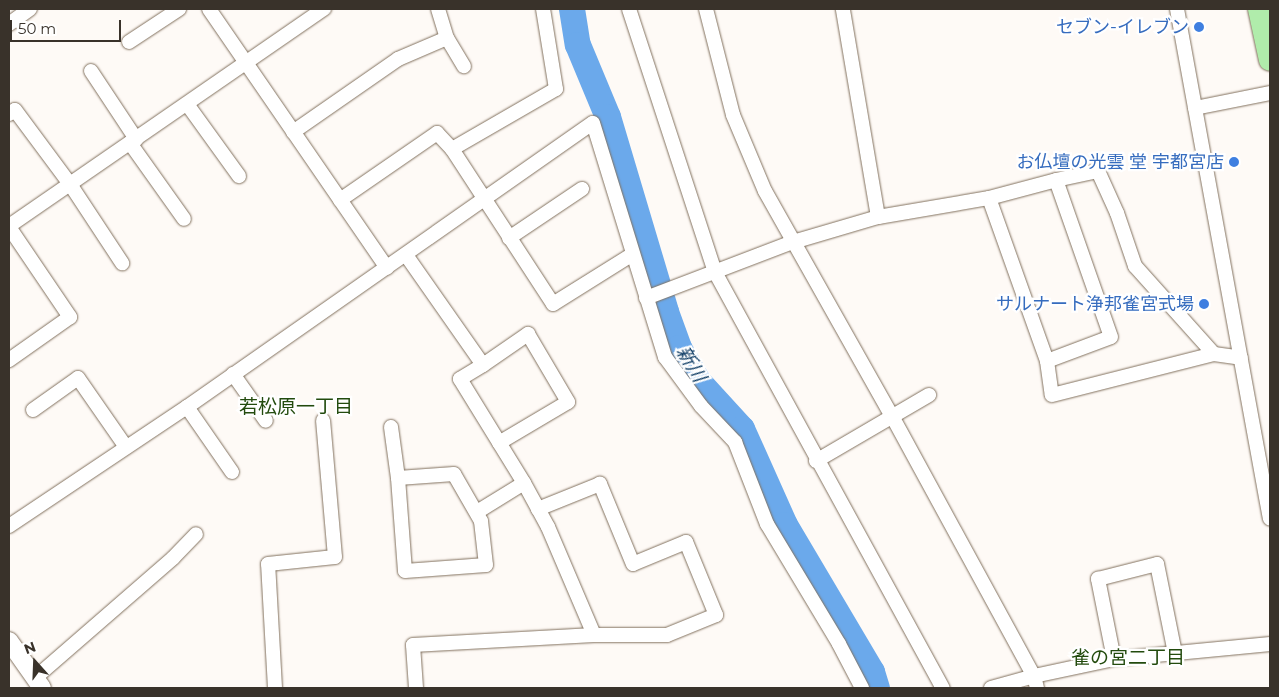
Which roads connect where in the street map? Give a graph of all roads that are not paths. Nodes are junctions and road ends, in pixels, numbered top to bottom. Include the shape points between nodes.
1 (30, 9) edge
2 (179, 9) edge
3 (209, 9) edge
4 (324, 9) edge
5 (438, 9) edge
6 (543, 9) edge
7 (629, 9) edge
8 (706, 9) edge
9 (843, 9) edge
10 (1177, 9) edge
11 (1259, 9) edge
12 (9, 24) edge
13 (447, 38) junction
14 (129, 42) dead end
15 (1270, 60) edge
16 (245, 64) junction
17 (464, 66) dead end
18 (91, 71) dead end
19 (1270, 93) edge
20 (187, 104) junction
21 (1195, 108) junction
22 (9, 114) edge
23 (293, 132) junction
24 (133, 141) junction
25 (452, 148) junction
26 (239, 176) dead end
27 (1056, 180) junction
28 (70, 184) junction
29 (582, 189) dead end
30 (989, 198) junction
31 (483, 199) junction
32 (340, 200) junction
33 (878, 217) junction
34 (184, 219) dead end
35 (9, 227) edge
36 (509, 238) junction
37 (793, 242) junction
38 (633, 254) junction
39 (406, 255) junction
40 (122, 263) dead end
41 (387, 268) junction
42 (714, 272) junction
43 (655, 295) junction
44 (1214, 354) junction
45 (1241, 358) junction
46 (9, 360) edge
47 (1047, 361) junction
48 (483, 365) junction
49 (233, 374) junction
50 (929, 395) dead end
51 (187, 407) junction
52 (33, 410) dead end
53 (892, 416) junction
54 (266, 421) dead end
55 (323, 421) dead end
56 (391, 427) dead end
57 (499, 443) junction
58 (126, 447) junction
59 (816, 461) junction
60 (232, 472) dead end
61 (398, 478) junction
62 (524, 483) junction
63 (538, 509) junction
64 (477, 512) junction
65 (1270, 519) edge
66 (9, 526) edge
67 (196, 534) dead end
68 (594, 635) junction
69 (9, 641) edge
70 (1270, 644) edge
71 (1175, 653) junction
72 (1114, 659) junction
73 (1036, 682) edge
74 (39, 683) edge
75 (275, 688) edge
76 (416, 688) edge
77 (862, 688) edge
78 (942, 688) edge
79 (991, 688) edge

1 - 12 street
2 - 14 street
3 - 16 street
4 - 16 street
5 - 13 street
6 - 25 street via 556,89
7 - 42 street
8 - 37 street via 733,115 765,191
9 - 33 street
10 - 21 street
11 - 15 highway
13 - 17 street
13 - 23 street via 398,59
16 - 20 street
16 - 23 street
18 - 24 street
19 - 21 street
20 - 24 street
20 - 26 street
21 - 45 street
22 - 28 street via 15,110
23 - 32 street
24 - 28 street
24 - 34 street
25 - 31 street
25 - 32 street via 437,133
27 - 30 street
27 - 44 street via 1098,171 1136,266
27 - 47 street via 1111,337
28 - 35 street
28 - 40 street
29 - 36 street
30 - 33 street
30 - 47 street
31 - 36 street
31 - 38 street via 593,123
31 - 39 street
32 - 41 street
33 - 37 street
35 - 46 street via 70,317
36 - 38 street via 553,304
37 - 42 street
37 - 53 street
38 - 43 street
39 - 41 street
39 - 48 street
41 - 49 street
42 - 43 street
42 - 59 street
43 - 77 street via 665,357 701,406 735,442 768,524
44 - 45 street
44 - 47 street via 1052,395
45 - 65 street
48 - 57 street via 460,380
48 - 57 street via 528,334 568,402
49 - 51 street
49 - 54 street
50 - 53 street
51 - 58 street
51 - 60 street
52 - 58 street via 78,378
53 - 59 street
53 - 73 street
55 - 75 street via 335,557 268,564
56 - 61 street
57 - 62 street
58 - 66 street
59 - 78 street
61 - 64 street via 454,474
61 - 64 street via 405,571 486,565
62 - 63 street
62 - 64 street
63 - 68 street
63 - 68 street via 600,484 633,564 686,542 716,615 667,635
67 - 74 street
68 - 76 street via 413,646
69 - 74 street
70 - 71 street
71 - 72 street
71 - 72 street via 1157,564 1098,579
72 - 73 street
73 - 79 street

